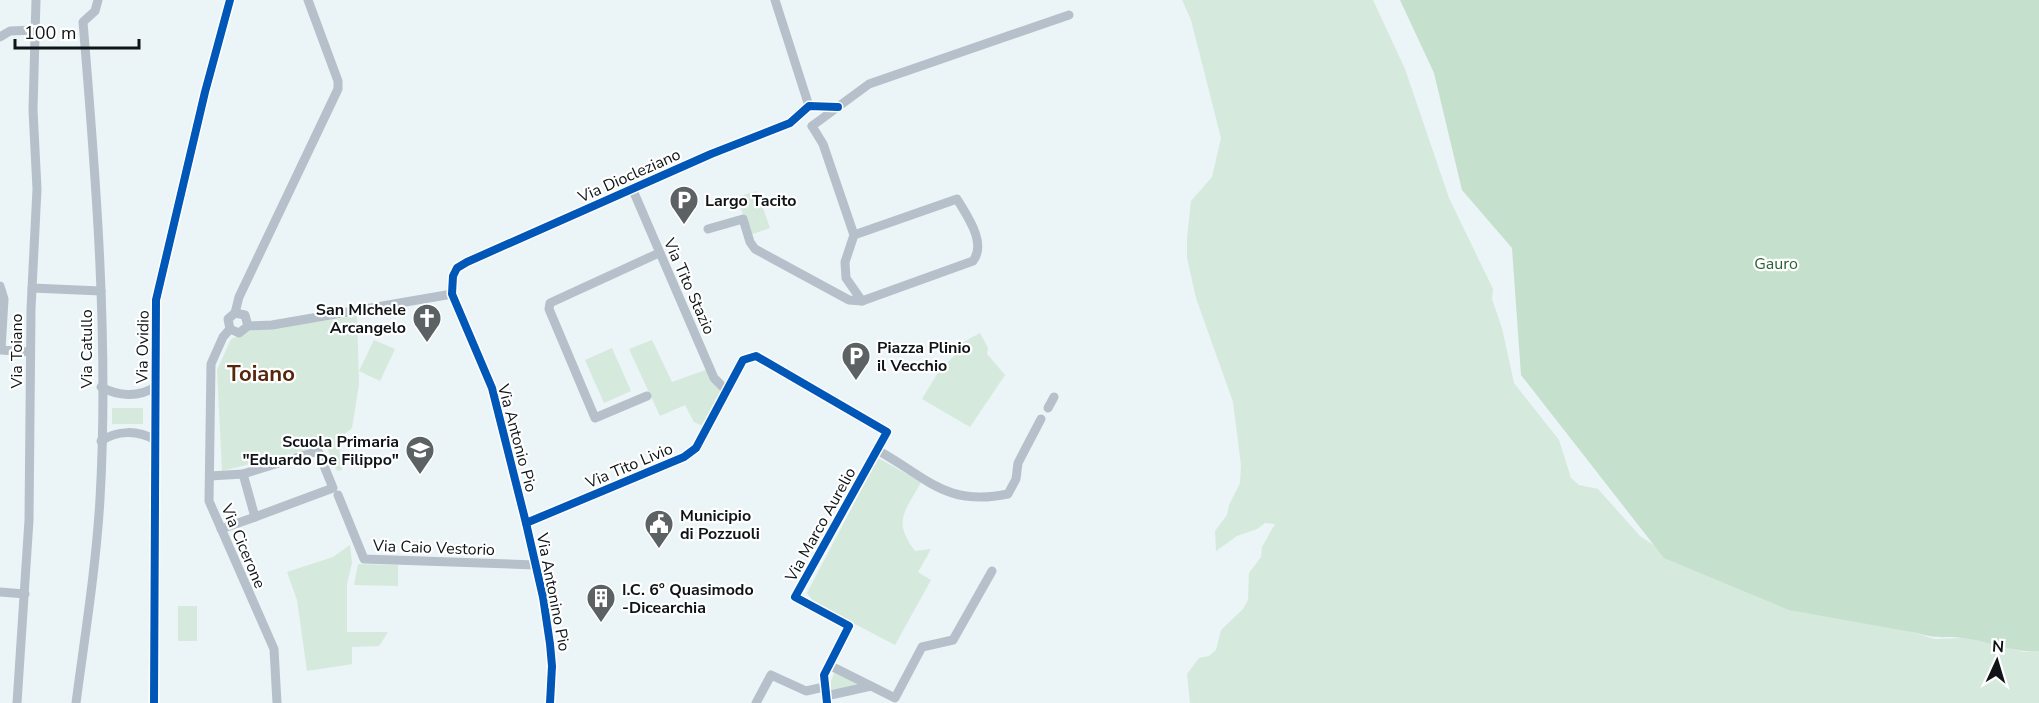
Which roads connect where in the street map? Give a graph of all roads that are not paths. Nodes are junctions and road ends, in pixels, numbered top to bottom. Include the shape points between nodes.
1 (36, 0) edge
2 (98, 0) edge
3 (230, 0) edge
4 (308, 0) edge
5 (775, 0) edge
6 (1069, 15) dead end
7 (35, 30) junction
8 (0, 37) edge
9 (809, 106) junction
10 (838, 107) junction
11 (790, 123) junction
12 (812, 126) junction
13 (632, 189) junction
14 (708, 229) dead end
15 (854, 236) junction
16 (659, 253) junction
17 (0, 286) edge
18 (32, 288) junction
19 (101, 291) junction
20 (452, 294) junction
21 (862, 301) junction
22 (235, 313) junction
23 (248, 326) junction
24 (230, 329) junction
25 (1, 352) edge
26 (30, 352) junction
27 (101, 387) junction
28 (155, 387) junction
29 (727, 391) junction
30 (647, 396) dead end
31 (1053, 397) dead end
32 (1048, 408) dead end
33 (1041, 419) dead end
34 (887, 432) joint
35 (155, 440) junction
36 (100, 441) junction
37 (877, 450) junction
38 (243, 474) junction
39 (210, 476) junction
40 (338, 495) dead end
41 (255, 517) junction
42 (526, 523) junction
43 (221, 530) junction
44 (536, 565) junction
45 (992, 571) dead end
46 (0, 592) edge
47 (25, 594) junction
48 (829, 665) junction
49 (871, 686) junction
50 (826, 696) edge
51 (16, 703) edge
52 (76, 703) edge
53 (154, 703) edge
54 (277, 703) edge
55 (550, 703) edge
56 (756, 703) edge

1 - 7 street, Via Toiano
2 - 19 street, Via Catullo via 83,22
3 - 28 street, Via Ovidio via 157,291
4 - 22 street via 338,89 239,297
5 - 9 street
6 - 10 street via 869,84
7 - 8 street via 10,31
7 - 18 street, Via Toiano via 33,110 37,189
9 - 10 street
9 - 11 street, Via Diocleziano
10 - 12 street
11 - 12 street
11 - 13 street, Via Diocleziano
12 - 15 street via 823,144
13 - 16 street, Via Tito Stazio
13 - 20 street, Via Diocleziano via 467,262 453,276
14 - 21 street via 743,219 755,249 849,300
15 - 21 street via 845,262 846,278
15 - 21 street via 957,199 973,227 978,248 972,261
16 - 29 street, Via Tito Stazio via 714,378
16 - 30 street via 550,303 549,309 594,418
17 - 25 street via 4,300
18 - 19 street
18 - 26 street, Via Toiano
19 - 27 street, Via Catullo
20 - 23 street
20 - 42 street, Via Antonio Pio via 492,388
22 - 23 street via 245,315
22 - 24 street via 228,319
23 - 24 street via 241,332
24 - 39 street, Via Cicerone via 211,364
25 - 26 street
26 - 47 street, Via Toiano
27 - 28 street via 117,394 141,394
27 - 36 street, Via Catullo
28 - 35 street, Via Ovidio
29 - 34 street, Via Tito Livio via 743,360 756,356
29 - 42 street, Via Tito Livio via 696,448 684,457
31 - 32 street
33 - 37 street via 1018,462 1016,479 1008,494 989,498 945,492
34 - 37 street, Via Marco Aurelio
35 - 36 street via 138,433 116,433
35 - 53 street, Via Ovidio
36 - 52 street, Via Catullo via 98,530
37 - 48 street, Via Marco Aurelio via 795,597 849,626
38 - 39 street
38 - 41 street
38 - 41 street via 318,451 333,488
39 - 43 street, Via Cicerone via 209,501
40 - 44 street, Via Caio Vestorio via 364,559
41 - 43 street
42 - 44 street, Via Antonino Pio
43 - 54 street, Via Cicerone via 274,649
44 - 55 street, Via Antonino Pio via 552,666
45 - 49 street via 953,640 922,647 895,698
46 - 47 street
47 - 51 street, Via Toiano
48 - 49 street
48 - 50 street, Via Marco Aurelio via 824,675
49 - 50 street
50 - 56 street via 771,675

